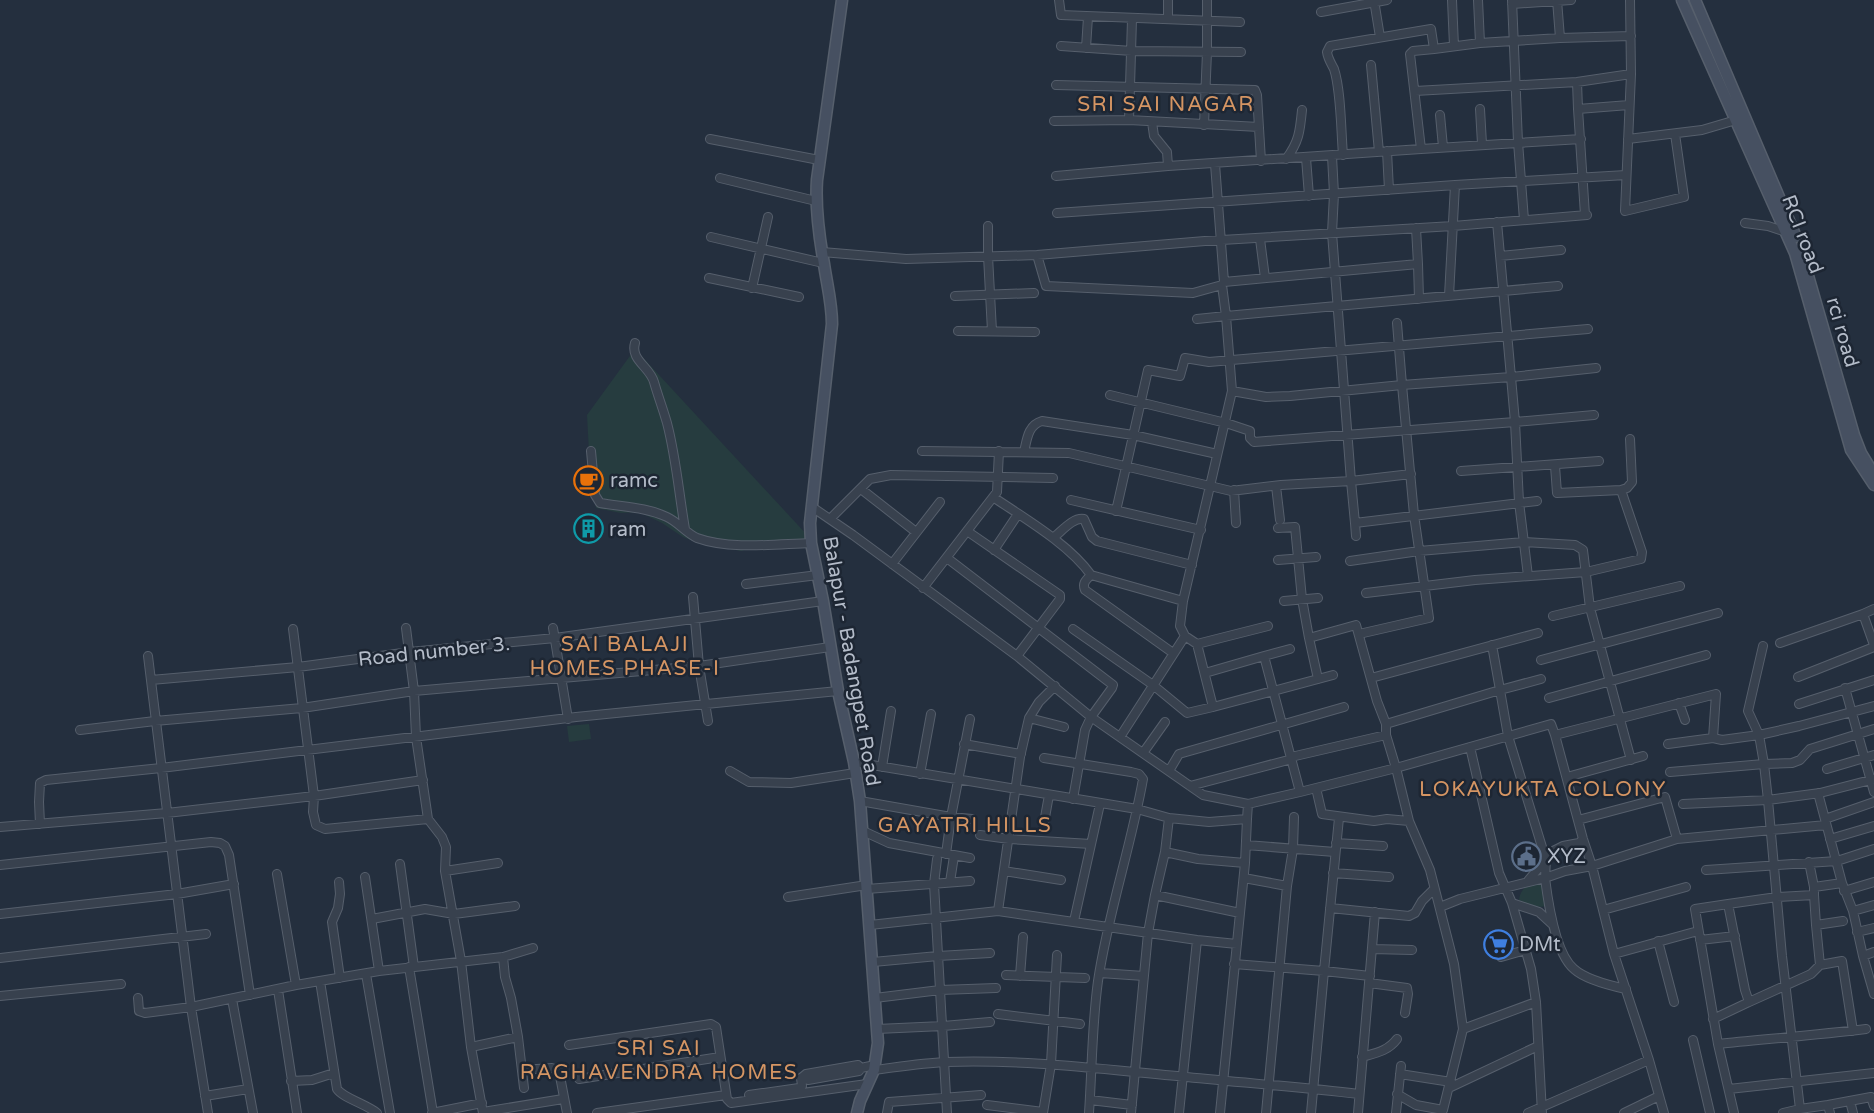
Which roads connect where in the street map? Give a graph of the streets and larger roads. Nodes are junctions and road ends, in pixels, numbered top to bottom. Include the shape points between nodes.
1 (842, 0) edge
2 (1059, 0) edge
3 (1168, 0) edge
4 (1207, 0) edge
5 (1387, 0) edge
6 (1452, 0) edge
7 (1478, 0) edge
8 (1557, 0) edge
9 (1571, 0) edge
10 (1630, 0) edge
11 (1682, 0) edge
12 (1695, 0) edge
13 (1374, 1) edge
14 (1512, 2) edge
15 (1321, 12) dead end
16 (1088, 17) junction
17 (1132, 19) junction
18 (1168, 19) junction
19 (1208, 20) junction
20 (1240, 22) dead end
21 (1631, 36) junction
22 (1380, 37) junction
23 (1560, 38) junction
24 (1514, 41) junction
25 (1480, 43) junction
26 (1061, 46) dead end
27 (1454, 46) junction
28 (1086, 48) junction
29 (1434, 49) junction
30 (1132, 51) junction
31 (1207, 52) junction
32 (1241, 52) dead end
33 (1371, 65) dead end
34 (1631, 74) junction
35 (1577, 82) junction
36 (1516, 84) junction
37 (1056, 85) dead end
38 (1131, 86) junction
39 (1205, 89) junction
40 (1728, 90) junction
41 (1415, 91) junction
42 (1629, 105) junction
43 (1578, 108) junction
44 (1480, 109) dead end
45 (1302, 110) dead end
46 (1440, 115) dead end
47 (1129, 120) junction
48 (1736, 120) junction
49 (1054, 121) dead end
50 (1152, 122) junction
51 (1204, 125) junction
52 (1259, 128) junction
53 (1675, 134) junction
54 (1581, 138) junction
55 (710, 139) dead end
56 (1628, 139) junction
57 (1518, 142) junction
58 (1482, 144) junction
59 (1443, 147) junction
60 (1421, 149) junction
61 (1383, 151) junction
62 (1343, 155) junction
63 (1332, 156) junction
64 (1306, 158) junction
65 (1286, 159) junction
66 (819, 160) junction
67 (1261, 161) junction
68 (1215, 164) junction
69 (1167, 166) junction
70 (1626, 175) junction
71 (1056, 176) dead end
72 (1582, 177) junction
73 (720, 178) dead end
74 (1521, 180) junction
75 (1455, 185) junction
76 (1389, 190) junction
77 (1334, 194) junction
78 (1309, 196) junction
79 (816, 201) junction
80 (1218, 202) junction
81 (1057, 213) dead end
82 (768, 217) dead end
83 (1524, 220) junction
84 (1497, 222) junction
85 (1745, 223) dead end
86 (988, 226) dead end
87 (1453, 226) junction
88 (1416, 228) junction
89 (1786, 232) junction
90 (1332, 233) junction
91 (711, 237) dead end
92 (1260, 239) junction
93 (1221, 241) junction
94 (760, 248) junction
95 (1561, 250) dead end
96 (1037, 255) junction
97 (1500, 255) junction
98 (988, 256) junction
99 (823, 257) junction
100 (1418, 264) junction
101 (1334, 272) junction
102 (709, 278) dead end
103 (1265, 278) junction
104 (1223, 283) junction
105 (1558, 286) dead end
106 (752, 288) junction
107 (1504, 292) junction
108 (1034, 293) dead end
109 (990, 294) junction
110 (955, 296) dead end
111 (1449, 296) junction
112 (799, 297) dead end
113 (1419, 299) junction
114 (1337, 307) junction
115 (1226, 316) junction
116 (1197, 319) dead end
117 (1397, 323) dead end
118 (1819, 326) junction
119 (1588, 329) dead end
120 (958, 331) dead end
121 (993, 331) junction
122 (1035, 332) dead end
123 (1508, 336) junction
124 (635, 343) dead end
125 (1399, 345) junction
126 (1341, 350) junction
127 (1230, 360) junction
128 (1596, 368) dead end
129 (1511, 377) junction
130 (1402, 385) junction
131 (1344, 390) junction
132 (1232, 391) junction
133 (1110, 395) dead end
134 (1140, 403) junction
135 (1594, 415) dead end
136 (1515, 422) junction
137 (1226, 423) junction
138 (1407, 430) junction
139 (1133, 435) junction
140 (1348, 435) junction
141 (1630, 439) dead end
142 (591, 451) dead end
143 (922, 451) dead end
144 (999, 451) junction
145 (1024, 452) junction
146 (1217, 454) junction
147 (1599, 461) dead end
148 (1127, 466) junction
149 (1555, 466) junction
150 (1517, 468) junction
151 (1461, 471) dead end
152 (1411, 474) junction
153 (1874, 474) edge
154 (998, 477) junction
155 (1053, 478) dead end
156 (1351, 481) junction
157 (1874, 485) edge
158 (1210, 486) junction
159 (1276, 486) junction
160 (861, 489) junction
161 (1234, 490) junction
162 (1621, 490) junction
163 (993, 497) junction
164 (1071, 500) dead end
165 (1537, 501) dead end
166 (940, 502) dead end
167 (1519, 502) junction
168 (1084, 503) junction
169 (812, 507) junction
170 (1116, 511) junction
171 (1018, 514) junction
172 (1414, 515) junction
173 (1080, 518) junction
174 (830, 519) junction
175 (1236, 523) dead end
176 (1355, 523) junction
177 (685, 529) junction
178 (1201, 530) junction
179 (967, 531) junction
180 (916, 532) junction
181 (1356, 536) dead end
182 (1053, 538) junction
183 (1524, 542) junction
184 (811, 543) junction
185 (994, 550) junction
186 (1419, 551) junction
187 (1316, 556) dead end
188 (947, 558) junction
189 (1299, 558) junction
190 (1278, 560) dead end
191 (1350, 561) dead end
192 (892, 564) junction
193 (1192, 565) junction
194 (1586, 572) junction
195 (1090, 574) junction
196 (818, 575) junction
197 (1528, 576) junction
198 (746, 584) dead end
199 (1424, 585) junction
200 (1680, 586) dead end
201 (923, 588) junction
202 (1366, 593) dead end
203 (693, 597) dead end
204 (1318, 598) dead end
205 (1302, 599) junction
206 (823, 601) junction
207 (1183, 601) junction
208 (1284, 601) dead end
209 (1590, 608) junction
210 (1874, 609) edge
211 (1718, 613) dead end
212 (1863, 614) junction
213 (1553, 616) dead end
214 (696, 619) junction
215 (1268, 626) dead end
216 (1038, 627) junction
217 (406, 628) dead end
218 (553, 628) dead end
219 (294, 629) dead end
220 (1073, 629) dead end
221 (1538, 633) dead end
222 (1359, 634) junction
223 (1185, 636) junction
224 (555, 638) junction
225 (1309, 638) junction
226 (1780, 643) dead end
227 (1197, 644) junction
228 (1599, 644) junction
229 (1492, 645) junction
230 (1763, 646) dead end
231 (1874, 646) edge
232 (830, 647) junction
233 (1290, 649) dead end
234 (410, 652) junction
235 (1173, 653) junction
236 (148, 656) dead end
237 (1017, 656) junction
238 (1264, 656) junction
239 (1706, 656) dead end
240 (1541, 660) dead end
241 (699, 666) junction
242 (298, 667) junction
243 (1204, 674) junction
244 (1333, 675) dead end
245 (1798, 676) dead end
246 (1371, 678) junction
247 (561, 679) junction
248 (1318, 679) junction
249 (1541, 679) dead end
250 (150, 680) junction
251 (1874, 680) edge
252 (1609, 681) junction
253 (1153, 685) junction
254 (1054, 686) junction
255 (1845, 688) junction
256 (1500, 690) junction
257 (414, 691) junction
258 (838, 691) junction
259 (1273, 692) junction
260 (1549, 698) dead end
261 (1679, 703) junction
262 (1799, 704) dead end
263 (706, 705) junction
264 (1874, 706) edge
265 (1213, 707) junction
266 (1344, 707) dead end
267 (302, 708) junction
268 (891, 711) dead end
269 (1851, 711) junction
270 (932, 714) dead end
271 (1029, 717) junction
272 (1091, 717) junction
273 (567, 719) junction
274 (970, 719) dead end
275 (1620, 719) junction
276 (1685, 720) dead end
277 (155, 721) junction
278 (708, 721) dead end
279 (1165, 722) dead end
280 (1281, 724) junction
281 (1386, 724) junction
282 (1064, 727) dead end
283 (1874, 729) edge
284 (80, 730) dead end
285 (1858, 734) junction
286 (1386, 735) junction
287 (1555, 735) junction
288 (1759, 735) junction
289 (1508, 736) junction
290 (416, 737) junction
291 (1120, 737) junction
292 (1713, 738) junction
293 (964, 744) junction
294 (1668, 744) dead end
295 (1470, 747) junction
296 (309, 750) junction
297 (1143, 753) junction
298 (1021, 754) junction
299 (1874, 755) edge
300 (1643, 756) dead end
301 (1044, 758) dead end
302 (1292, 758) junction
303 (1864, 758) junction
304 (1631, 760) junction
305 (1078, 763) junction
306 (1764, 764) junction
307 (882, 767) junction
308 (161, 768) junction
309 (855, 768) junction
310 (1396, 768) junction
311 (1827, 769) dead end
312 (730, 771) dead end
313 (1169, 771) junction
314 (1670, 772) dead end
315 (920, 774) junction
316 (1567, 777) junction
317 (1872, 779) edge
318 (423, 780) junction
319 (958, 780) junction
320 (1190, 786) junction
321 (1316, 788) junction
322 (1016, 789) junction
323 (1300, 792) junction
324 (1874, 792) edge
325 (1818, 793) junction
326 (1049, 795) junction
327 (314, 796) junction
328 (1072, 799) junction
329 (1768, 800) junction
330 (860, 801) junction
331 (1874, 802) edge
332 (1100, 804) junction
333 (1248, 804) junction
334 (1683, 804) dead end
335 (1137, 809) junction
336 (167, 813) junction
337 (951, 816) junction
338 (1294, 817) dead end
339 (1169, 818) junction
340 (1339, 818) junction
341 (428, 819) junction
342 (972, 819) dead end
343 (1247, 819) junction
344 (1578, 820) junction
345 (1409, 821) junction
346 (1826, 822) junction
347 (1044, 823) dead end
348 (40, 824) junction
349 (1874, 826) edge
350 (0, 827) edge
351 (1770, 830) junction
352 (863, 831) junction
353 (980, 835) dead end
354 (1009, 838) junction
355 (1582, 839) junction
356 (1677, 839) junction
357 (1830, 839) junction
358 (1336, 843) junction
359 (1091, 844) junction
360 (1246, 844) junction
361 (171, 846) junction
362 (1383, 846) dead end
363 (1293, 849) junction
364 (1874, 849) edge
365 (1165, 852) junction
366 (1335, 852) junction
367 (950, 855) junction
368 (970, 858) dead end
369 (937, 859) dead end
370 (1546, 860) junction
371 (1837, 861) junction
372 (1809, 862) junction
373 (498, 863) dead end
374 (1245, 863) junction
375 (0, 864) edge
376 (400, 864) dead end
377 (1773, 864) junction
378 (1592, 866) junction
379 (1706, 870) dead end
380 (445, 871) junction
381 (1004, 871) junction
382 (1333, 873) junction
383 (277, 874) dead end
384 (365, 877) dead end
385 (1389, 877) dead end
386 (1244, 878) junction
387 (1545, 878) junction
388 (1061, 880) dead end
389 (970, 881) dead end
390 (339, 882) dead end
391 (950, 882) junction
392 (1527, 882) junction
393 (1874, 882) edge
394 (234, 884) junction
395 (934, 884) junction
396 (1287, 886) junction
397 (1504, 886) junction
398 (867, 887) junction
399 (1686, 887) dead end
400 (1843, 887) junction
401 (1434, 889) junction
402 (1814, 891) junction
403 (177, 894) junction
404 (1155, 895) junction
405 (788, 897) dead end
406 (1777, 897) junction
407 (1512, 903) junction
408 (1728, 904) junction
409 (1874, 905) edge
410 (515, 906) dead end
411 (1330, 908) junction
412 (1440, 908) junction
413 (1603, 910) junction
414 (998, 911) junction
415 (1852, 911) junction
416 (408, 912) junction
417 (1376, 912) junction
418 (1240, 913) junction
419 (0, 914) edge
420 (454, 914) junction
421 (372, 919) junction
422 (936, 919) junction
423 (1074, 921) junction
424 (1843, 921) dead end
425 (870, 925) junction
426 (1816, 925) junction
427 (1109, 926) junction
428 (1553, 926) junction
429 (1874, 928) edge
430 (1698, 931) junction
431 (1857, 932) junction
432 (1148, 933) junction
433 (206, 934) dead end
434 (182, 936) junction
435 (1735, 936) junction
436 (1023, 937) dead end
437 (1197, 940) junction
438 (1700, 940) junction
439 (1658, 941) junction
440 (1237, 944) junction
441 (532, 948) dead end
442 (1372, 949) junction
443 (1412, 950) dead end
444 (1525, 950) junction
445 (1874, 952) edge
446 (990, 953) dead end
447 (1614, 954) junction
448 (1057, 955) dead end
449 (938, 956) junction
450 (1863, 956) junction
451 (503, 957) junction
452 (1501, 957) dead end
453 (0, 958) edge
454 (461, 961) junction
455 (873, 962) junction
456 (1234, 964) junction
457 (1820, 965) junction
458 (412, 967) junction
459 (1280, 968) junction
460 (379, 971) junction
461 (1324, 971) junction
462 (1100, 973) junction
463 (366, 974) junction
464 (1005, 975) dead end
465 (1020, 976) junction
466 (1144, 976) junction
467 (1872, 976) edge
468 (1056, 977) junction
469 (340, 978) junction
470 (1085, 978) dead end
471 (1369, 979) junction
472 (320, 981) junction
473 (121, 984) dead end
474 (296, 985) junction
475 (1786, 986) junction
476 (996, 988) dead end
477 (1626, 988) junction
478 (278, 990) junction
479 (940, 990) junction
480 (1874, 994) edge
481 (250, 995) junction
482 (0, 996) edge
483 (138, 998) dead end
484 (875, 998) junction
485 (232, 999) junction
486 (1536, 1002) junction
487 (1674, 1002) dead end
488 (1749, 1002) junction
489 (191, 1007) junction
490 (1405, 1013) dead end
491 (998, 1014) dead end
492 (1713, 1019) junction
493 (1054, 1021) junction
494 (990, 1022) dead end
495 (1080, 1024) dead end
496 (943, 1026) junction
497 (877, 1029) junction
498 (1463, 1029) junction
499 (1866, 1029) dead end
500 (1853, 1031) junction
501 (518, 1037) junction
502 (1791, 1037) junction
503 (1397, 1039) dead end
504 (1693, 1040) dead end
505 (1718, 1044) junction
506 (568, 1046) dead end
507 (1538, 1046) junction
508 (471, 1047) junction
509 (720, 1057) junction
510 (1362, 1057) junction
511 (1649, 1059) junction
512 (945, 1062) junction
513 (1051, 1064) junction
514 (874, 1068) junction
515 (1092, 1069) junction
516 (522, 1070) junction
517 (334, 1073) junction
518 (1135, 1073) junction
519 (1874, 1073) edge
520 (1182, 1077) junction
521 (579, 1079) dead end
522 (291, 1081) junction
523 (1223, 1081) junction
524 (1797, 1082) junction
525 (867, 1084) junction
526 (1450, 1085) junction
527 (1269, 1086) junction
528 (1313, 1088) junction
529 (248, 1089) junction
530 (524, 1089) dead end
531 (1729, 1089) junction
532 (1359, 1094) junction
533 (1397, 1094) junction
534 (726, 1095) junction
535 (749, 1095) dead end
536 (981, 1095) dead end
537 (205, 1096) junction
538 (1659, 1096) junction
539 (946, 1098) junction
540 (563, 1100) junction
541 (1090, 1100) junction
542 (1850, 1101) junction
543 (482, 1103) junction
544 (987, 1105) dead end
545 (1874, 1106) edge
546 (1131, 1109) edge
547 (1800, 1109) junction
548 (1829, 1109) edge
549 (1541, 1110) edge
550 (1043, 1112) edge
551 (1443, 1112) edge
552 (208, 1113) edge
553 (253, 1113) edge
554 (297, 1113) edge
555 (377, 1113) edge
556 (390, 1113) edge
557 (433, 1113) edge
558 (483, 1113) edge
559 (567, 1113) edge
560 (597, 1113) edge
561 (854, 1113) edge
562 (887, 1113) edge
563 (947, 1113) edge
564 (1089, 1113) edge
565 (1179, 1113) edge
566 (1220, 1113) edge
567 (1266, 1113) edge
568 (1311, 1113) edge
569 (1358, 1113) edge
570 (1396, 1113) edge
571 (1528, 1113) edge
572 (1624, 1113) edge
573 (1664, 1113) edge
574 (1710, 1113) edge
575 (1734, 1113) edge
576 (1783, 1113) edge
577 (1853, 1113) edge

1 - 66 street, Balapur - Badangpet Road
2 - 16 street via 1061,15
3 - 18 street
4 - 19 street
5 - 13 street
6 - 27 street
7 - 25 street
8 - 9 street
8 - 14 street
8 - 23 street
10 - 21 street
11 - 40 street, RCI road
12 - 40 street, rci road
13 - 15 street
13 - 22 street
14 - 24 street
16 - 17 street
16 - 28 street
17 - 18 street
17 - 30 street
18 - 19 street
19 - 20 street
19 - 31 street
21 - 23 street
21 - 34 street
22 - 29 street via 1431,29
22 - 62 street via 1330,46 1327,52 1334,69
23 - 24 street
24 - 25 street
24 - 36 street
25 - 27 street
26 - 28 street
27 - 29 street
28 - 30 street
29 - 41 street via 1411,52
30 - 31 street
30 - 38 street
31 - 32 street
31 - 39 street
33 - 61 street
34 - 35 street
34 - 42 street
35 - 36 street
35 - 43 street
36 - 41 street
36 - 57 street
37 - 38 street
38 - 39 street
38 - 47 street
39 - 51 street
39 - 52 street via 1257,92
40 - 48 street, RCI road
40 - 118 street, rci road via 1794,232
41 - 60 street
42 - 43 street
42 - 56 street
43 - 54 street
44 - 58 street
45 - 65 street via 1300,133
46 - 59 street
47 - 49 street
47 - 50 street
48 - 53 street
48 - 89 street, RCI road
50 - 51 street
50 - 69 street via 1154,136 1167,152
51 - 52 street
52 - 67 street
53 - 56 street
53 - 70 street via 1684,197 1625,212
54 - 57 street
54 - 72 street
55 - 66 street
56 - 70 street
57 - 58 street
57 - 74 street
58 - 59 street
59 - 60 street
60 - 61 street
61 - 62 street
61 - 76 street
62 - 63 street
63 - 64 street
63 - 77 street
64 - 65 street
64 - 78 street
65 - 67 street
66 - 79 street, Balapur - Badangpet Road
67 - 68 street
68 - 69 street
68 - 80 street
69 - 71 street
70 - 72 street
72 - 74 street
72 - 83 street via 1586,215
73 - 79 street
74 - 75 street
74 - 83 street
75 - 76 street
75 - 87 street
76 - 77 street
77 - 78 street
77 - 90 street
78 - 80 street
79 - 99 street, Balapur - Badangpet Road
80 - 81 street
80 - 93 street
82 - 94 street
83 - 84 street
84 - 87 street
84 - 97 street
85 - 89 street
86 - 98 street
87 - 88 street
87 - 111 street
88 - 90 street
88 - 100 street
89 - 118 street, RCI road
90 - 92 street
90 - 101 street
91 - 94 street
92 - 93 street
92 - 103 street
93 - 96 street
93 - 104 street
94 - 99 street
94 - 106 street
95 - 97 street
96 - 98 street
96 - 104 street via 1046,286 1193,293
97 - 107 street
98 - 99 street
98 - 109 street
99 - 169 street, Balapur - Badangpet Road via 832,324
100 - 101 street
100 - 113 street
101 - 103 street
101 - 114 street
102 - 106 street
103 - 104 street
104 - 115 street
105 - 107 street
106 - 112 street
107 - 111 street
107 - 123 street
108 - 109 street
109 - 110 street
109 - 121 street
111 - 113 street
113 - 114 street
114 - 115 street
114 - 126 street
115 - 116 street
115 - 127 street
117 - 125 street
118 - 153 street, rci road via 1854,435
118 - 157 street, RCI road via 1851,450
119 - 123 street
120 - 121 street
121 - 122 street
123 - 125 street
123 - 129 street
124 - 177 street via 634,353 654,380 667,422
125 - 126 street
125 - 130 street
126 - 127 street
126 - 131 street
127 - 132 street
127 - 134 street via 1185,358 1180,376 1148,370
128 - 129 street
129 - 130 street
129 - 136 street
130 - 131 street
130 - 138 street
131 - 132 street via 1266,397
131 - 140 street
132 - 137 street
133 - 134 street
134 - 137 street
134 - 139 street
135 - 136 street
136 - 138 street
136 - 150 street
137 - 140 street via 1250,431 1254,442
137 - 146 street
138 - 140 street
138 - 152 street
139 - 145 street via 1042,421 1030,428
139 - 146 street
139 - 148 street
140 - 156 street
141 - 162 street via 1632,482
142 - 177 street via 595,495 600,503 651,510
143 - 144 street
144 - 145 street
144 - 154 street
145 - 148 street via 1069,453
146 - 158 street
147 - 149 street
148 - 158 street
148 - 170 street
149 - 150 street
149 - 162 street via 1557,492
150 - 151 street
150 - 167 street
152 - 156 street
152 - 172 street
154 - 155 street
154 - 160 street via 891,475 870,479
154 - 163 street
156 - 159 street
156 - 176 street
158 - 161 street
158 - 178 street
159 - 161 street
159 - 189 street via 1279,524 1295,527
160 - 174 street
160 - 180 street
161 - 175 street
162 - 194 street via 1642,557
163 - 171 street
163 - 179 street
164 - 168 street
165 - 167 street
166 - 180 street
167 - 172 street
167 - 183 street
168 - 170 street
168 - 173 street
169 - 174 street
169 - 184 street, Balapur - Badangpet Road
170 - 178 street
171 - 182 street
171 - 185 street
172 - 176 street
172 - 186 street
173 - 182 street
173 - 193 street via 1096,541
174 - 192 street
176 - 181 street
177 - 184 street via 695,537 743,546
178 - 193 street
179 - 185 street
179 - 188 street
180 - 192 street
182 - 195 street
183 - 186 street
183 - 194 street via 1581,547
183 - 197 street
184 - 196 street, Balapur - Badangpet Road
185 - 216 street via 1060,596
186 - 191 street
186 - 199 street
187 - 189 street
188 - 201 street
188 - 216 street
189 - 190 street
189 - 205 street
192 - 201 street
193 - 207 street
194 - 197 street
194 - 209 street
195 - 207 street
195 - 235 street via 1083,586 1085,590
196 - 198 street
196 - 206 street, Balapur - Badangpet Road
197 - 199 street
199 - 202 street
199 - 222 street via 1429,618
200 - 209 street
201 - 237 street
203 - 214 street
204 - 205 street
205 - 208 street
205 - 225 street
206 - 214 street, Road number 3.
206 - 232 street, Balapur - Badangpet Road
207 - 223 street via 1180,626
209 - 213 street
209 - 228 street
210 - 212 street
211 - 228 street
212 - 226 street
212 - 231 street
214 - 224 street, Road number 3.
214 - 241 street
215 - 227 street
216 - 237 street
216 - 272 street via 1113,685
217 - 234 street
218 - 224 street
219 - 242 street
220 - 253 street
221 - 229 street
222 - 225 street via 1356,625
222 - 246 street
223 - 227 street
223 - 235 street
224 - 234 street, Road number 3.
224 - 247 street
225 - 248 street
227 - 243 street
228 - 240 street
228 - 252 street
229 - 246 street
229 - 256 street
230 - 288 street via 1748,711
231 - 245 street
232 - 241 street
232 - 258 street, Balapur - Badangpet Road
233 - 238 street
234 - 242 street, Road number 3.
234 - 257 street
235 - 253 street
236 - 250 street
237 - 254 street
238 - 243 street
238 - 259 street
239 - 252 street
241 - 247 street
241 - 263 street
242 - 250 street, Road number 3.
242 - 267 street
243 - 265 street
244 - 248 street
246 - 281 street
247 - 257 street
247 - 273 street
248 - 259 street
249 - 256 street
250 - 277 street
251 - 255 street
252 - 260 street
252 - 275 street
253 - 265 street via 1187,712
253 - 291 street
254 - 271 street
254 - 272 street
255 - 262 street
255 - 269 street
256 - 281 street
256 - 289 street
257 - 267 street
257 - 290 street
258 - 263 street
258 - 309 street, Balapur - Badangpet Road
259 - 265 street
259 - 280 street
261 - 275 street
261 - 276 street
261 - 292 street via 1716,694
263 - 273 street
263 - 278 street
264 - 269 street
266 - 280 street
267 - 277 street
267 - 296 street
268 - 307 street
269 - 285 street
269 - 288 street
270 - 315 street
271 - 282 street
271 - 298 street
272 - 291 street
272 - 305 street
273 - 290 street
274 - 293 street
275 - 287 street
275 - 304 street
277 - 284 street
277 - 308 street
279 - 297 street
280 - 302 street
280 - 313 street via 1179,754
281 - 286 street
283 - 285 street
285 - 303 street
285 - 306 street via 1810,749 1792,763
286 - 302 street
286 - 310 street
287 - 289 street via 1551,724
287 - 316 street
288 - 292 street
288 - 306 street
289 - 295 street
289 - 370 street
290 - 296 street
290 - 318 street
291 - 297 street
292 - 294 street
293 - 298 street
293 - 319 street
295 - 310 street
295 - 397 street
296 - 308 street
296 - 327 street
297 - 313 street
298 - 322 street
299 - 303 street
300 - 304 street
301 - 305 street
302 - 320 street
302 - 323 street
303 - 311 street
303 - 317 street
304 - 316 street
305 - 328 street
305 - 335 street via 1142,776
306 - 314 street
306 - 329 street
307 - 309 street
307 - 315 street
308 - 336 street
308 - 348 street via 46,780 40,783 39,790
309 - 312 street via 791,783 749,782
309 - 330 street, Balapur - Badangpet Road
310 - 321 street
310 - 345 street
313 - 320 street
315 - 319 street
316 - 344 street
317 - 324 street
317 - 325 street
318 - 327 street
318 - 341 street
319 - 322 street
319 - 337 street
320 - 333 street via 1203,795
321 - 323 street
321 - 340 street via 1322,814
322 - 326 street
322 - 354 street
323 - 333 street
325 - 329 street
325 - 346 street
326 - 328 street
326 - 347 street
327 - 336 street
327 - 341 street via 313,812 319,828
328 - 332 street
329 - 334 street
329 - 351 street
330 - 337 street
330 - 352 street, Balapur - Badangpet Road
331 - 346 street
332 - 335 street
332 - 359 street
333 - 343 street
335 - 339 street
335 - 427 street
336 - 348 street
336 - 361 street
337 - 342 street
337 - 367 street
338 - 363 street
339 - 343 street via 1209,822
339 - 365 street
340 - 345 street
340 - 358 street
341 - 380 street via 445,841
343 - 360 street
344 - 355 street
344 - 356 street via 1665,797
345 - 401 street
346 - 351 street
346 - 357 street
348 - 350 street
349 - 357 street
351 - 356 street
351 - 377 street
352 - 367 street via 889,843
352 - 398 street, Balapur - Badangpet Road
353 - 354 street
354 - 359 street
354 - 381 street
355 - 370 street via 1553,851
355 - 378 street
356 - 378 street
357 - 371 street
358 - 362 street
358 - 366 street
359 - 423 street
360 - 363 street
360 - 374 street
361 - 375 street
361 - 394 street via 211,842 225,846
361 - 403 street
363 - 366 street
363 - 396 street
364 - 371 street
365 - 374 street
365 - 404 street
366 - 382 street
367 - 368 street
367 - 391 street
369 - 395 street
370 - 387 street
370 - 392 street
371 - 372 street
371 - 400 street
372 - 377 street
372 - 402 street
373 - 380 street
374 - 386 street
376 - 416 street
377 - 379 street
377 - 406 street
378 - 387 street
378 - 413 street
380 - 420 street
381 - 388 street
381 - 414 street
382 - 385 street
382 - 411 street
383 - 474 street
384 - 421 street
386 - 396 street
386 - 418 street
387 - 392 street
387 - 428 street
389 - 391 street
390 - 469 street via 339,908 332,922
391 - 395 street
392 - 397 street
393 - 400 street
394 - 403 street
394 - 481 street
395 - 398 street
395 - 422 street
396 - 459 street
397 - 407 street
397 - 412 street
398 - 405 street
398 - 425 street, Balapur - Badangpet Road
399 - 413 street
400 - 402 street
400 - 415 street
401 - 412 street
401 - 417 street via 1410,916
402 - 406 street
402 - 426 street
403 - 419 street
403 - 434 street
404 - 418 street
404 - 432 street
406 - 408 street
406 - 475 street
407 - 428 street via 1539,912
407 - 444 street
408 - 430 street via 1695,909
408 - 435 street
409 - 415 street
410 - 420 street
411 - 417 street
411 - 461 street
412 - 498 street via 1454,964
413 - 447 street
414 - 422 street
414 - 423 street
415 - 431 street
416 - 420 street via 425,909
416 - 421 street
416 - 458 street
417 - 442 street
418 - 440 street
420 - 454 street
421 - 460 street
422 - 425 street
422 - 449 street
423 - 427 street
424 - 426 street
425 - 455 street, Balapur - Badangpet Road
426 - 457 street
427 - 432 street
427 - 462 street
428 - 477 street via 1566,960 1575,970 1610,986
429 - 431 street
430 - 438 street
430 - 439 street
431 - 450 street
432 - 437 street
432 - 466 street
433 - 434 street
434 - 453 street
434 - 489 street
435 - 438 street
435 - 488 street
436 - 465 street
437 - 440 street
437 - 520 street
438 - 492 street
439 - 447 street
439 - 487 street
440 - 456 street
441 - 451 street
442 - 443 street
442 - 471 street
444 - 452 street
444 - 486 street
445 - 450 street
446 - 449 street
447 - 477 street
448 - 468 street
449 - 455 street
449 - 479 street
450 - 467 street
451 - 454 street
451 - 501 street
454 - 458 street
454 - 508 street
455 - 484 street, Balapur - Badangpet Road
456 - 459 street
456 - 523 street
457 - 475 street
457 - 500 street via 1842,961
458 - 460 street
458 - 557 street
459 - 461 street
459 - 527 street
460 - 463 street
461 - 471 street
461 - 528 street
462 - 466 street
462 - 515 street
463 - 469 street
463 - 556 street
464 - 465 street
465 - 468 street
466 - 518 street
467 - 480 street
468 - 470 street
468 - 493 street
469 - 472 street
471 - 490 street via 1407,988
471 - 510 street
472 - 474 street
472 - 517 street
473 - 482 street
474 - 478 street
475 - 488 street
475 - 502 street
476 - 479 street
477 - 511 street
478 - 481 street
478 - 522 street
479 - 484 street
479 - 496 street
481 - 485 street
483 - 489 street via 141,1013
484 - 497 street, Balapur - Badangpet Road
485 - 489 street
485 - 529 street
486 - 498 street
486 - 507 street
488 - 492 street
489 - 537 street
491 - 493 street
492 - 505 street
493 - 495 street
493 - 513 street
494 - 496 street
496 - 497 street
496 - 512 street
497 - 514 street, Balapur - Badangpet Road
498 - 526 street
499 - 500 street
500 - 502 street
501 - 508 street
501 - 516 street
502 - 505 street
502 - 524 street
503 - 510 street via 1382,1052
504 - 574 street
505 - 531 street
506 - 509 street via 711,1024 716,1027
507 - 526 street
507 - 549 street
508 - 543 street
509 - 521 street
509 - 534 street
510 - 532 street
511 - 538 street
511 - 549 street
512 - 513 street
512 - 514 street
512 - 539 street
513 - 515 street
513 - 550 street
514 - 525 street, Balapur - Badangpet Road
514 - 535 street via 858,1065 806,1074 799,1088
515 - 518 street
515 - 541 street
516 - 530 street
516 - 540 street via 559,1071
517 - 522 street
517 - 555 street via 338,1092
518 - 520 street
518 - 546 street
519 - 524 street
520 - 523 street
520 - 565 street
522 - 554 street
523 - 527 street
523 - 566 street
524 - 531 street
524 - 547 street
525 - 534 street via 731,1103
525 - 561 street, Balapur - Badangpet Road
526 - 533 street via 1400,1070
526 - 551 street
527 - 528 street
527 - 567 street
528 - 532 street
528 - 568 street
529 - 537 street
529 - 553 street
531 - 575 street
532 - 569 street
533 - 551 street via 1416,1105
533 - 570 street
534 - 560 street
536 - 539 street
537 - 552 street
538 - 572 street
538 - 573 street
539 - 562 street via 889,1102
539 - 563 street
540 - 558 street
540 - 559 street
541 - 546 street
541 - 564 street
542 - 545 street via 1871,1097
542 - 548 street
542 - 577 street
543 - 557 street
543 - 558 street
544 - 550 street
547 - 548 street
547 - 576 street
549 - 571 street

